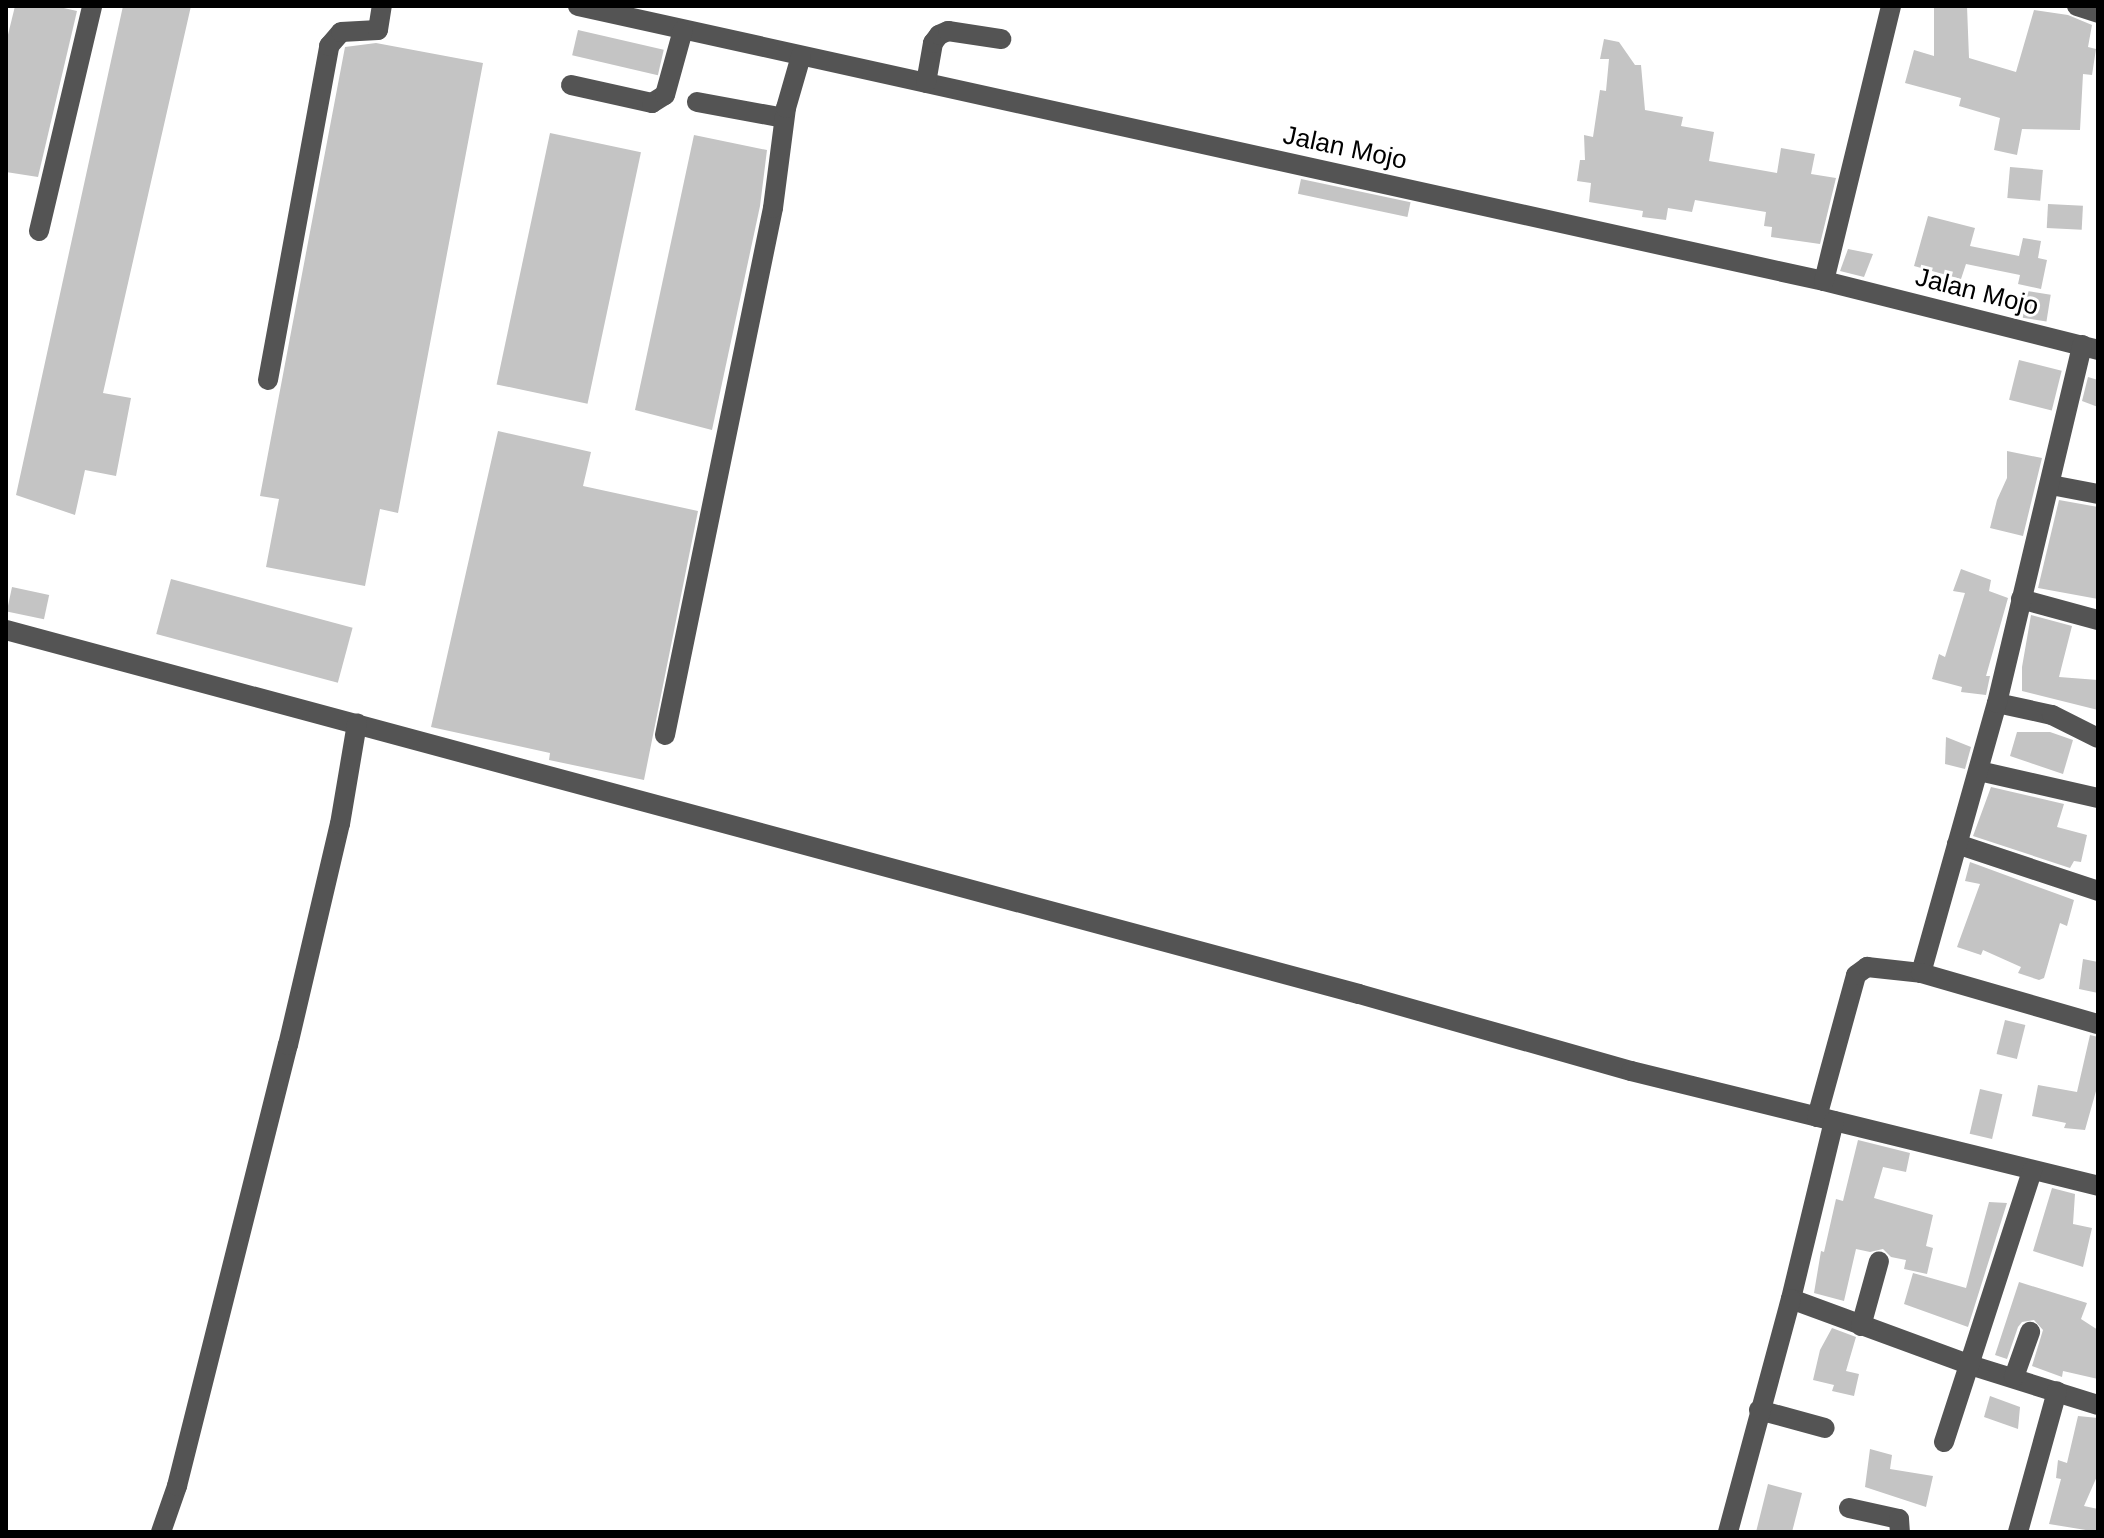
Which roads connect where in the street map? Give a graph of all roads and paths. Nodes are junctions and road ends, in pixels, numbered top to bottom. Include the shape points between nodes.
1 (92, 6) edge
2 (382, 6) edge
3 (578, 6) edge
4 (1891, 6) edge
5 (2077, 6) edge
6 (642, 13) edge
7 (2098, 13) edge
8 (683, 30) junction
9 (1001, 39) dead end
10 (801, 56) junction
11 (926, 83) junction
12 (571, 85) dead end
13 (697, 102) dead end
14 (784, 118) junction
15 (39, 231) dead end
16 (1824, 281) junction
17 (2093, 344) edge
18 (268, 380) dead end
19 (2051, 485) junction
20 (2098, 494) edge
21 (2021, 599) junction
22 (2098, 620) edge
23 (6, 630) edge
24 (1997, 703) junction
25 (357, 723) junction
26 (665, 735) dead end
27 (2098, 738) edge
28 (1979, 771) junction
29 (2098, 798) edge
30 (1957, 844) junction
31 (2098, 891) edge
32 (1921, 973) junction
33 (2098, 1024) edge
34 (1826, 1119) junction
35 (2032, 1171) junction
36 (2098, 1186) edge
37 (1879, 1261) dead end
38 (1791, 1299) junction
39 (1861, 1326) junction
40 (2030, 1332) dead end
41 (1970, 1365) junction
42 (2014, 1377) junction
43 (2057, 1391) junction
44 (2098, 1405) edge
45 (1759, 1410) junction
46 (1825, 1428) dead end
47 (1944, 1442) dead end
48 (1849, 1508) dead end
49 (159, 1531) edge
50 (1728, 1532) edge
51 (1900, 1532) edge
52 (2018, 1532) edge

1 - 15 street
2 - 18 street via 378,30 341,32 329,46
3 - 6 street, Jalan Mojo
4 - 16 street
5 - 7 street
6 - 8 street, Jalan Mojo
8 - 10 street, Jalan Mojo
8 - 12 street via 665,95 652,103
9 - 11 street via 948,31 939,35
10 - 11 street, Jalan Mojo
10 - 14 street
11 - 16 street, Jalan Mojo
13 - 14 street
14 - 26 street via 773,208
16 - 17 street, Jalan Mojo
17 - 19 street
19 - 20 street
19 - 21 street
21 - 22 street
21 - 24 street
23 - 25 street
24 - 27 street via 2066,719
24 - 28 street
25 - 34 street via 1631,1071
25 - 49 street via 340,824 288,1045 177,1486
28 - 29 street
28 - 30 street
30 - 31 street
30 - 32 street
32 - 33 street
32 - 34 street via 1876,966 1856,975
34 - 35 street
34 - 38 street
35 - 36 street
35 - 41 street
37 - 39 street
38 - 39 street
38 - 45 street
39 - 41 street
40 - 42 street
41 - 42 street
41 - 47 street
42 - 43 street
43 - 44 street
43 - 52 street
45 - 46 street
45 - 50 street
48 - 51 street via 1899,1519

